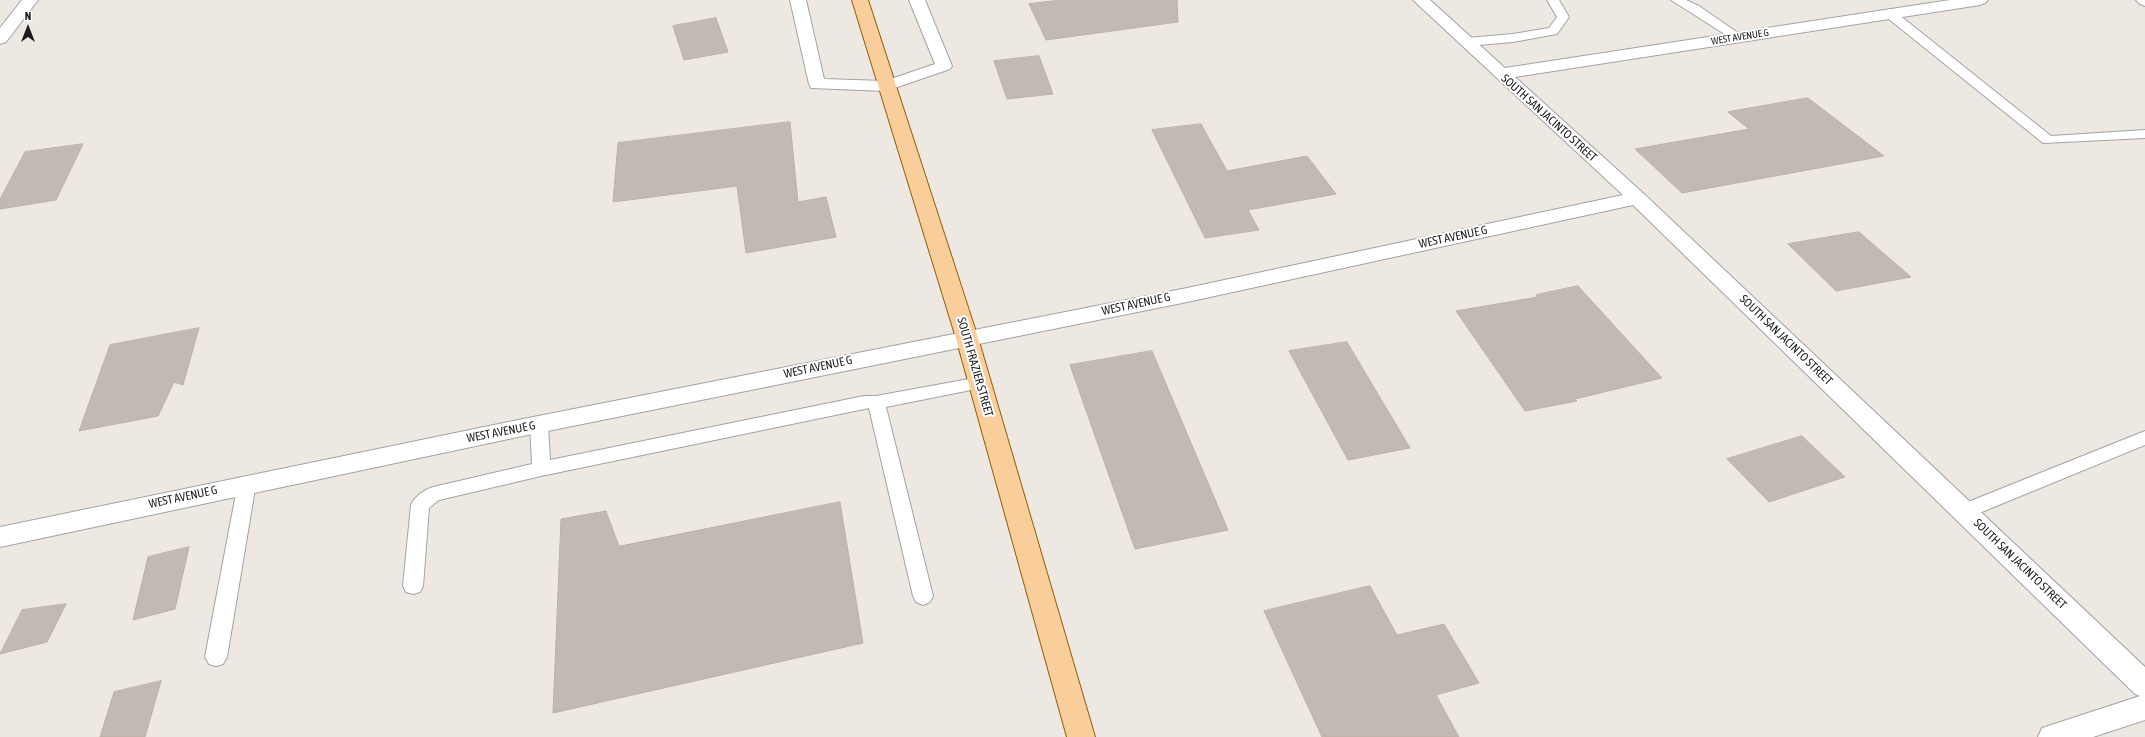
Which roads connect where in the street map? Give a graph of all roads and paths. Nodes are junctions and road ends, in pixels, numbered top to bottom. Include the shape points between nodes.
1 (30, 0) edge
2 (798, 0) edge
3 (860, 0) edge
4 (917, 0) edge
5 (1421, 0) edge
6 (1554, 0) edge
7 (1677, 0) edge
8 (1980, 0) edge
9 (1889, 13) junction
10 (1738, 37) junction
11 (0, 39) edge
12 (1467, 42) junction
13 (1501, 74) junction
14 (886, 86) junction
15 (2145, 134) edge
16 (1637, 198) junction
17 (967, 338) junction
18 (980, 383) junction
19 (876, 402) junction
20 (539, 424) junction
21 (2145, 438) edge
22 (541, 469) junction
23 (247, 483) junction
24 (1965, 511) junction
25 (0, 537) edge
26 (413, 586) dead end
27 (923, 596) dead end
28 (216, 657) dead end
29 (2145, 685) edge
30 (2145, 707) edge
31 (1081, 737) edge
32 (2052, 737) edge

1 - 11 street
2 - 14 street via 817,84
3 - 14 main road, SOUTH FRAZIER STREET
4 - 14 street via 944,66
5 - 12 street, SOUTH SAN JACINTO STREET
6 - 12 lane via 1563,17 1553,31
7 - 10 lane
8 - 9 street, WEST AVENUE G
9 - 10 street, WEST AVENUE G
9 - 15 lane via 2048,140
10 - 13 street, WEST AVENUE G
12 - 13 street, SOUTH SAN JACINTO STREET
13 - 16 street, SOUTH SAN JACINTO STREET
14 - 17 main road, SOUTH FRAZIER STREET
16 - 17 street, WEST AVENUE G
16 - 24 street, SOUTH SAN JACINTO STREET
17 - 18 main road, SOUTH FRAZIER STREET
17 - 20 street, WEST AVENUE G
18 - 19 lane
18 - 31 main road, SOUTH FRAZIER STREET
19 - 22 lane via 864,402
19 - 27 lane
20 - 22 lane
20 - 23 street, WEST AVENUE G
21 - 24 lane
22 - 26 lane via 433,494 420,506
23 - 25 street, WEST AVENUE G
23 - 28 lane
24 - 29 street, SOUTH SAN JACINTO STREET
30 - 32 street

